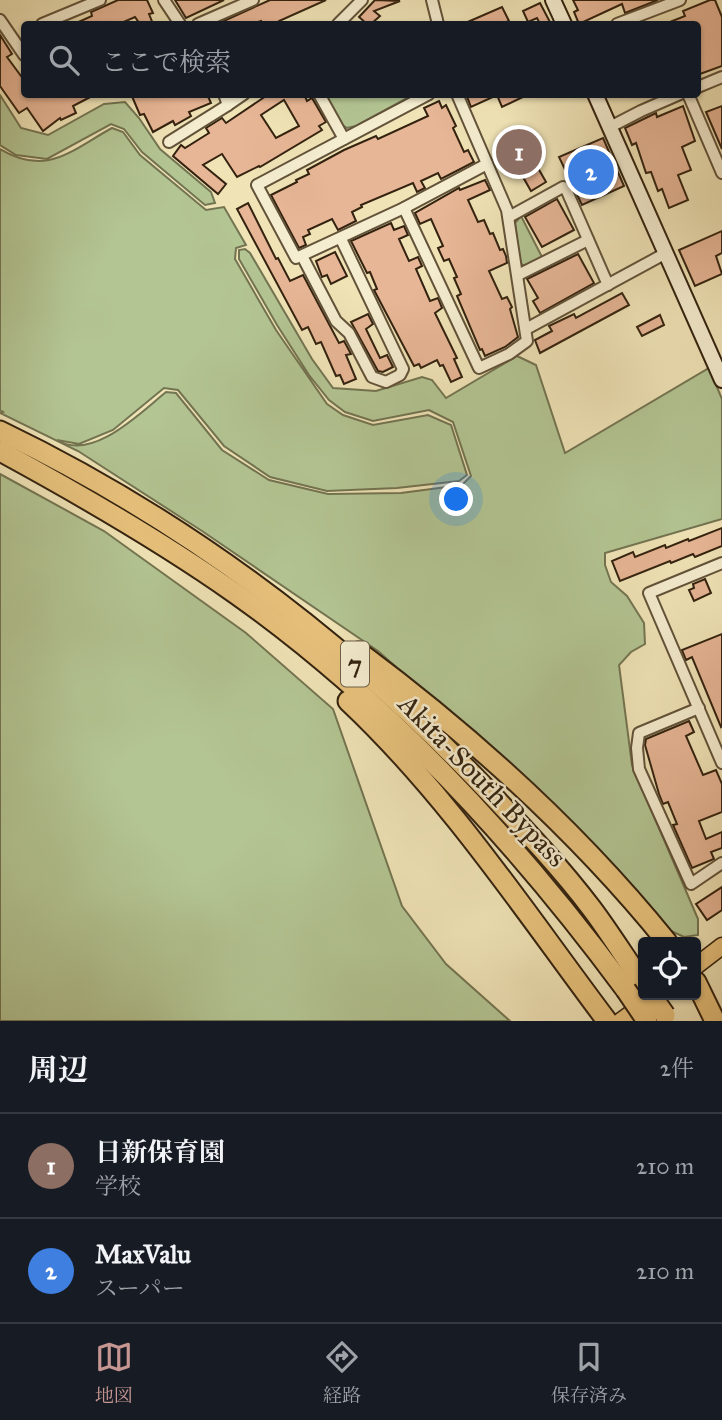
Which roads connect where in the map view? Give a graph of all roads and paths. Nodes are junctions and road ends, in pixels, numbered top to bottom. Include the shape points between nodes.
1 (100, 0) edge
2 (164, 0) edge
3 (253, 0) edge
4 (362, 0) edge
5 (432, 0) edge
6 (553, 0) edge
7 (680, 0) edge
8 (0, 20) edge
9 (49, 21) edge
10 (178, 21) edge
11 (205, 21) edge
12 (341, 21) edge
13 (437, 21) edge
14 (563, 21) edge
15 (625, 21) edge
16 (21, 33) edge
17 (12, 37) junction
18 (21, 50) edge
19 (722, 76) edge
20 (701, 86) edge
21 (321, 98) edge
22 (421, 98) edge
23 (459, 98) edge
24 (597, 98) edge
25 (671, 98) edge
26 (690, 98) edge
27 (226, 99) edge
28 (610, 127) junction
29 (344, 139) junction
30 (169, 142) dead end
31 (487, 164) junction
32 (722, 173) edge
33 (404, 208) junction
34 (509, 218) junction
35 (341, 239) junction
36 (588, 240) junction
37 (666, 253) junction
38 (302, 257) junction
39 (518, 275) junction
40 (608, 285) junction
41 (526, 329) junction
42 (722, 380) edge
43 (0, 431) edge
44 (0, 452) edge
45 (721, 567) edge
46 (249, 578) junction
47 (236, 594) junction
48 (699, 708) junction
49 (722, 763) edge
50 (722, 863) edge
51 (663, 937) edge
52 (722, 946) edge
53 (701, 962) edge
54 (638, 980) edge
55 (638, 983) edge
56 (701, 992) edge
57 (638, 996) edge
58 (650, 1000) edge
59 (660, 1019) edge
60 (607, 1021) edge
61 (621, 1021) edge
62 (715, 1021) edge

1 - 9 street
2 - 10 street
3 - 11 street
4 - 12 street
5 - 13 street
6 - 14 street
7 - 15 street
8 - 17 street
16 - 17 street
17 - 18 street
19 - 20 street
21 - 29 street
22 - 29 street
23 - 31 street
24 - 28 street
25 - 28 street
26 - 32 street
27 - 30 street
28 - 37 street
29 - 38 street via 257,185 296,258
31 - 33 street
31 - 34 street
33 - 35 street
33 - 41 street via 479,368 527,341
34 - 36 street via 563,187
34 - 39 street
35 - 38 street
35 - 38 street via 403,369 386,382 372,377 349,333 335,321
36 - 39 street
36 - 40 street
37 - 40 street
37 - 42 street
39 - 41 street
40 - 41 street
43 - 46 highway, Akita-South Bypass / 7 via 90,478
44 - 47 highway, Akita-South Bypass / 7 via 138,528
45 - 48 street via 649,593
46 - 51 highway via 273,588 375,664 510,774 592,855
46 - 54 highway, Akita-South Bypass / 7 via 375,681 460,761 583,898
47 - 55 highway, Akita-South Bypass / 7 via 391,722
47 - 60 highway via 248,612 388,741 467,834
48 - 49 street
48 - 50 street via 639,733 639,768 691,884
52 - 53 main road
56 - 62 highway
57 - 61 main road
58 - 59 highway, Akita-South Bypass / 7, bridge

